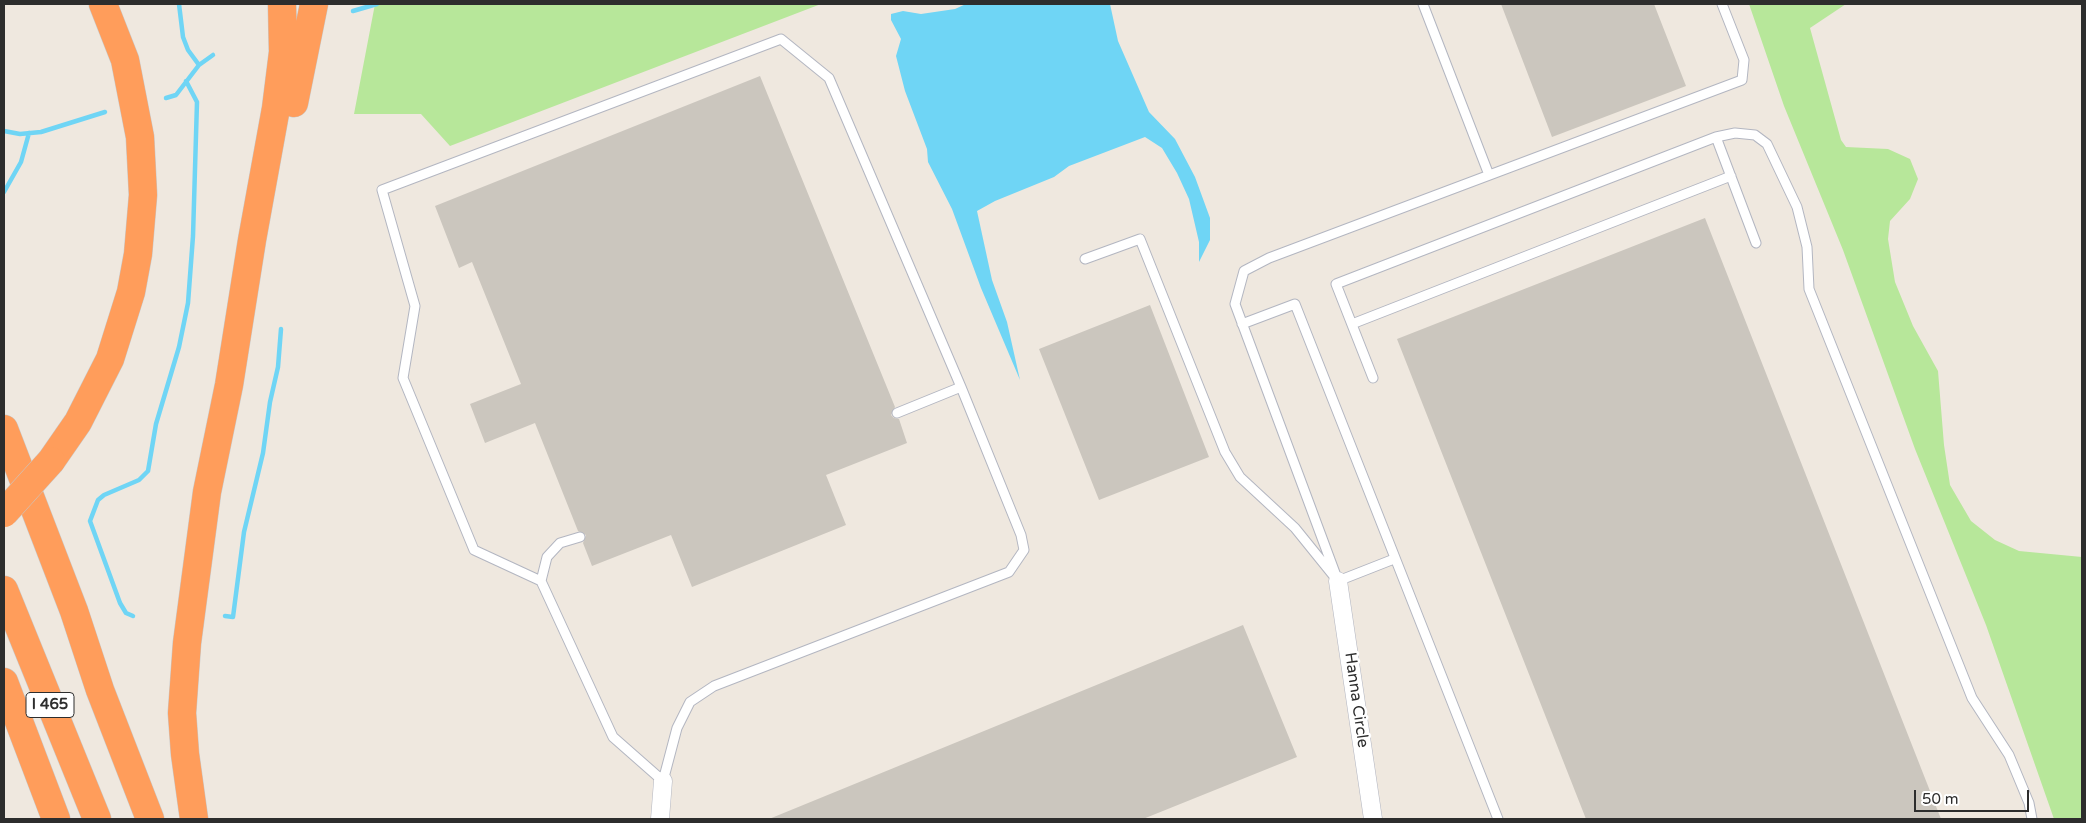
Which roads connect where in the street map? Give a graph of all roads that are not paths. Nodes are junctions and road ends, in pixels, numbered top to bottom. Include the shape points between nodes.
1 (103, 4) edge
2 (282, 4) edge
3 (314, 4) edge
4 (1423, 4) edge
5 (1722, 4) edge
6 (1716, 136) junction
7 (1489, 175) junction
8 (1731, 176) junction
9 (1756, 242) dead end
10 (1085, 259) dead end
11 (1242, 324) junction
12 (1352, 324) junction
13 (1373, 378) dead end
14 (229, 385) junction
15 (961, 387) junction
16 (897, 413) dead end
17 (4, 429) edge
18 (4, 513) edge
19 (580, 537) dead end
20 (1394, 560) junction
21 (541, 581) junction
22 (1338, 581) junction
23 (4, 590) edge
24 (4, 682) edge
25 (663, 781) junction
26 (56, 819) edge
27 (97, 819) edge
28 (150, 819) edge
29 (194, 819) edge
30 (660, 819) edge
31 (1372, 819) edge
32 (1498, 819) edge
33 (2032, 819) edge

1 - 18 highway, bridge via 125,60 140,137 143,195 138,254 129,300 110,359 78,422 51,461
2 - 14 highway via 281,80
3 - 14 highway via 266,242
4 - 7 lane
5 - 7 lane via 1744,60 1742,80
6 - 8 lane
6 - 12 lane via 1336,284
6 - 33 lane via 1735,133 1755,136 1768,144 1779,165 1797,207 1805,239 1809,289 1972,698 2009,755 2029,803
7 - 11 lane via 1269,258 1244,272 1235,304
8 - 9 lane
8 - 12 lane
10 - 22 lane via 1140,239 1225,452 1240,477 1295,528
11 - 20 lane via 1295,304
11 - 22 lane
12 - 13 lane
14 - 29 highway via 207,492 186,643 182,720
15 - 16 lane
15 - 21 lane via 829,78 781,40 382,190 415,306 404,378 407,387 474,550
15 - 25 lane via 1021,535 1024,550 1009,572 714,686 690,702 677,728
17 - 28 highway
19 - 21 lane via 560,543 547,557
20 - 22 lane
20 - 32 lane
21 - 25 lane via 613,737
22 - 31 street, Hanna Circle
23 - 27 highway, I 465
24 - 26 highway
25 - 30 street

